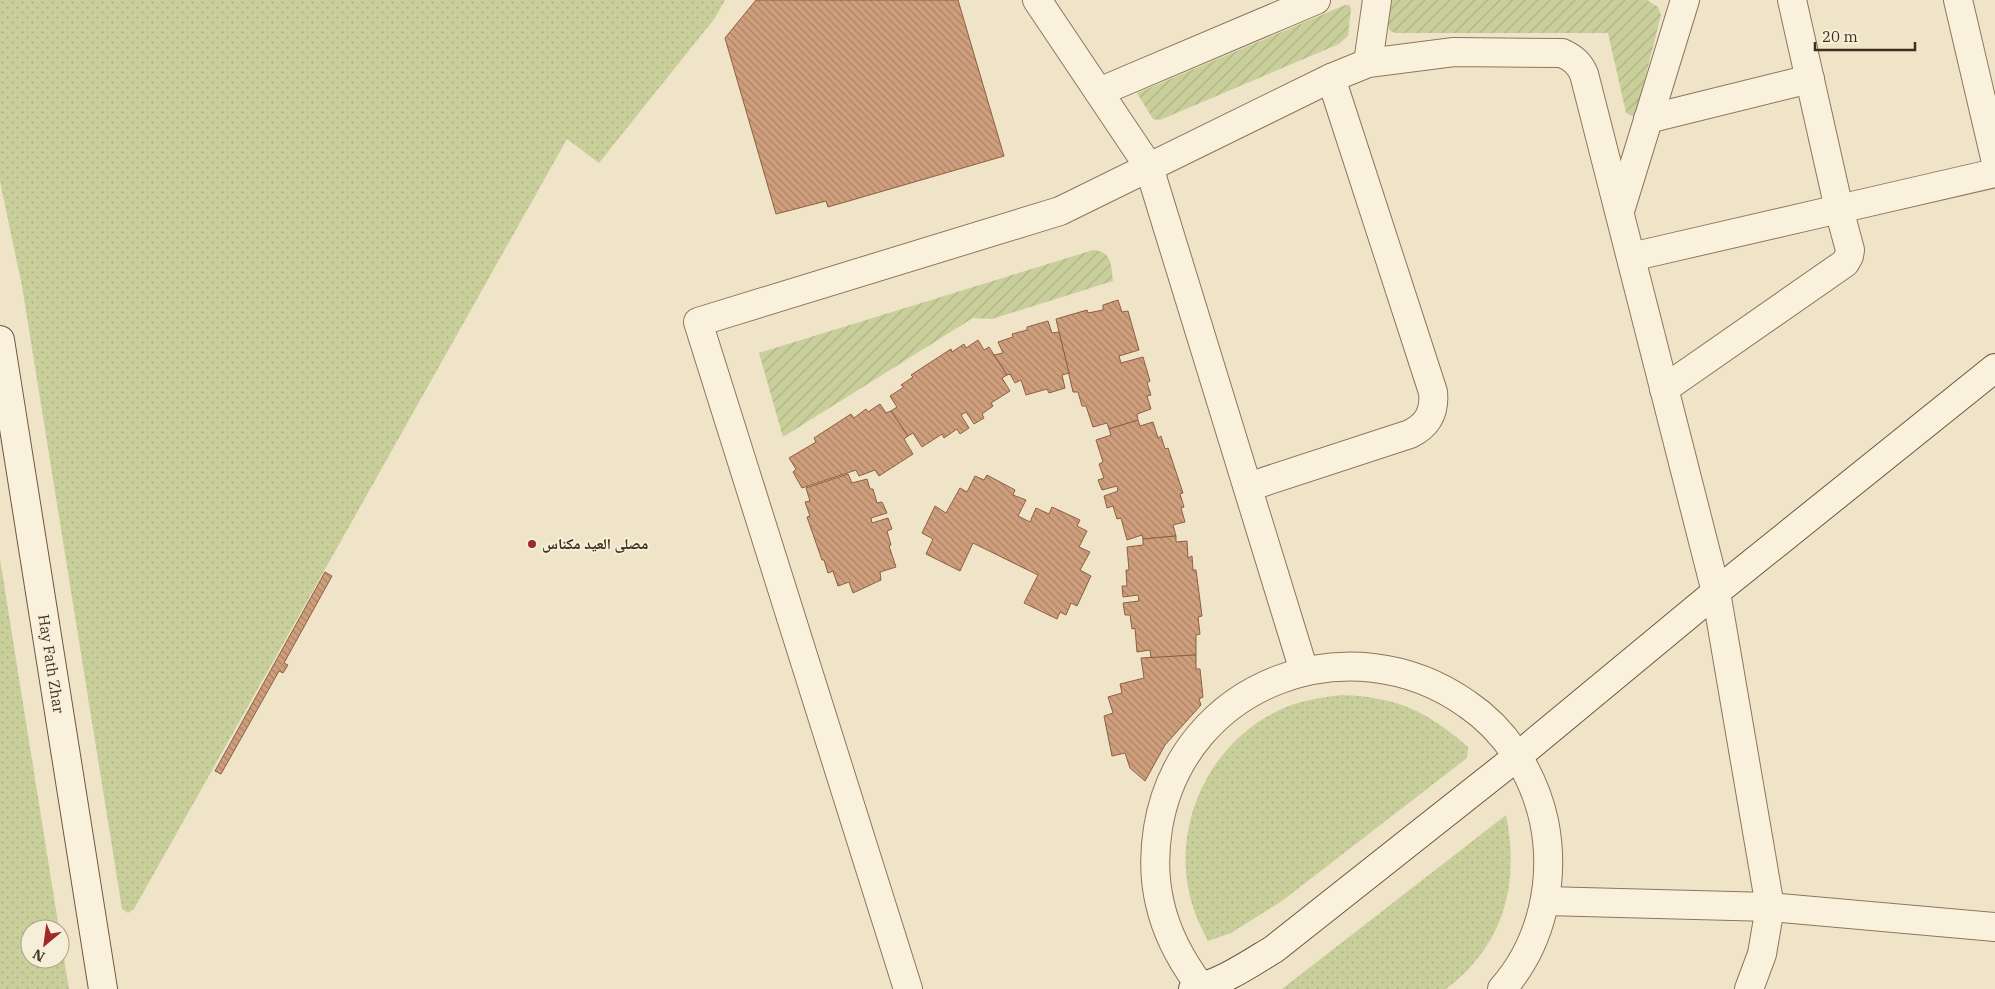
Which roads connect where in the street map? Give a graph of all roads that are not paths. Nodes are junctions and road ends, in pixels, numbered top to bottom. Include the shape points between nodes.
1 (1037, 0) edge
2 (1316, 0) edge
3 (1377, 0) edge
4 (1685, 0) edge
5 (1792, 0) edge
6 (1958, 0) edge
7 (1368, 63) junction
8 (1331, 78) junction
9 (1810, 79) junction
10 (1099, 92) junction
11 (1648, 119) junction
12 (1995, 158) edge
13 (1149, 167) junction
14 (1995, 173) edge
15 (1839, 209) junction
16 (1620, 211) junction
17 (1631, 256) junction
18 (0, 340) edge
19 (1995, 368) edge
20 (1664, 389) junction
21 (1248, 487) junction
22 (1716, 592) junction
23 (1304, 671) junction
24 (1518, 756) junction
25 (1545, 901) junction
26 (1770, 906) junction
27 (1995, 927) edge
28 (1197, 988) edge
29 (102, 989) edge
30 (908, 989) edge
31 (1502, 989) edge
32 (1749, 989) edge

1 - 10 street
2 - 10 street
3 - 7 street
4 - 11 street
5 - 9 street
6 - 12 street
7 - 8 street
7 - 16 street via 1454,52 1552,52 1572,58 1584,74
8 - 13 street
8 - 21 street via 1434,403 1427,422 1410,434
9 - 11 street
9 - 15 street
10 - 13 street
11 - 16 street
13 - 21 street
13 - 30 street via 1060,211 698,322
14 - 15 street
15 - 17 street
15 - 20 street via 1850,250 1845,264
16 - 17 street
17 - 20 street
18 - 29 street, Hay Fath Zhar
19 - 22 street
20 - 22 street
21 - 23 street
22 - 24 street
22 - 26 street
23 - 24 street via 1364,666 1394,670 1422,679 1475,709 1498,730
23 - 28 street via 1275,680 1224,712 1202,733 1170,784 1156,842 1155,872 1159,902 1168,931
24 - 25 street via 1532,781 1548,840 1549,871
24 - 28 street via 1274,949 1238,971
25 - 26 street
25 - 31 street via 1537,931 1524,958
26 - 27 street
26 - 32 street via 1762,954

